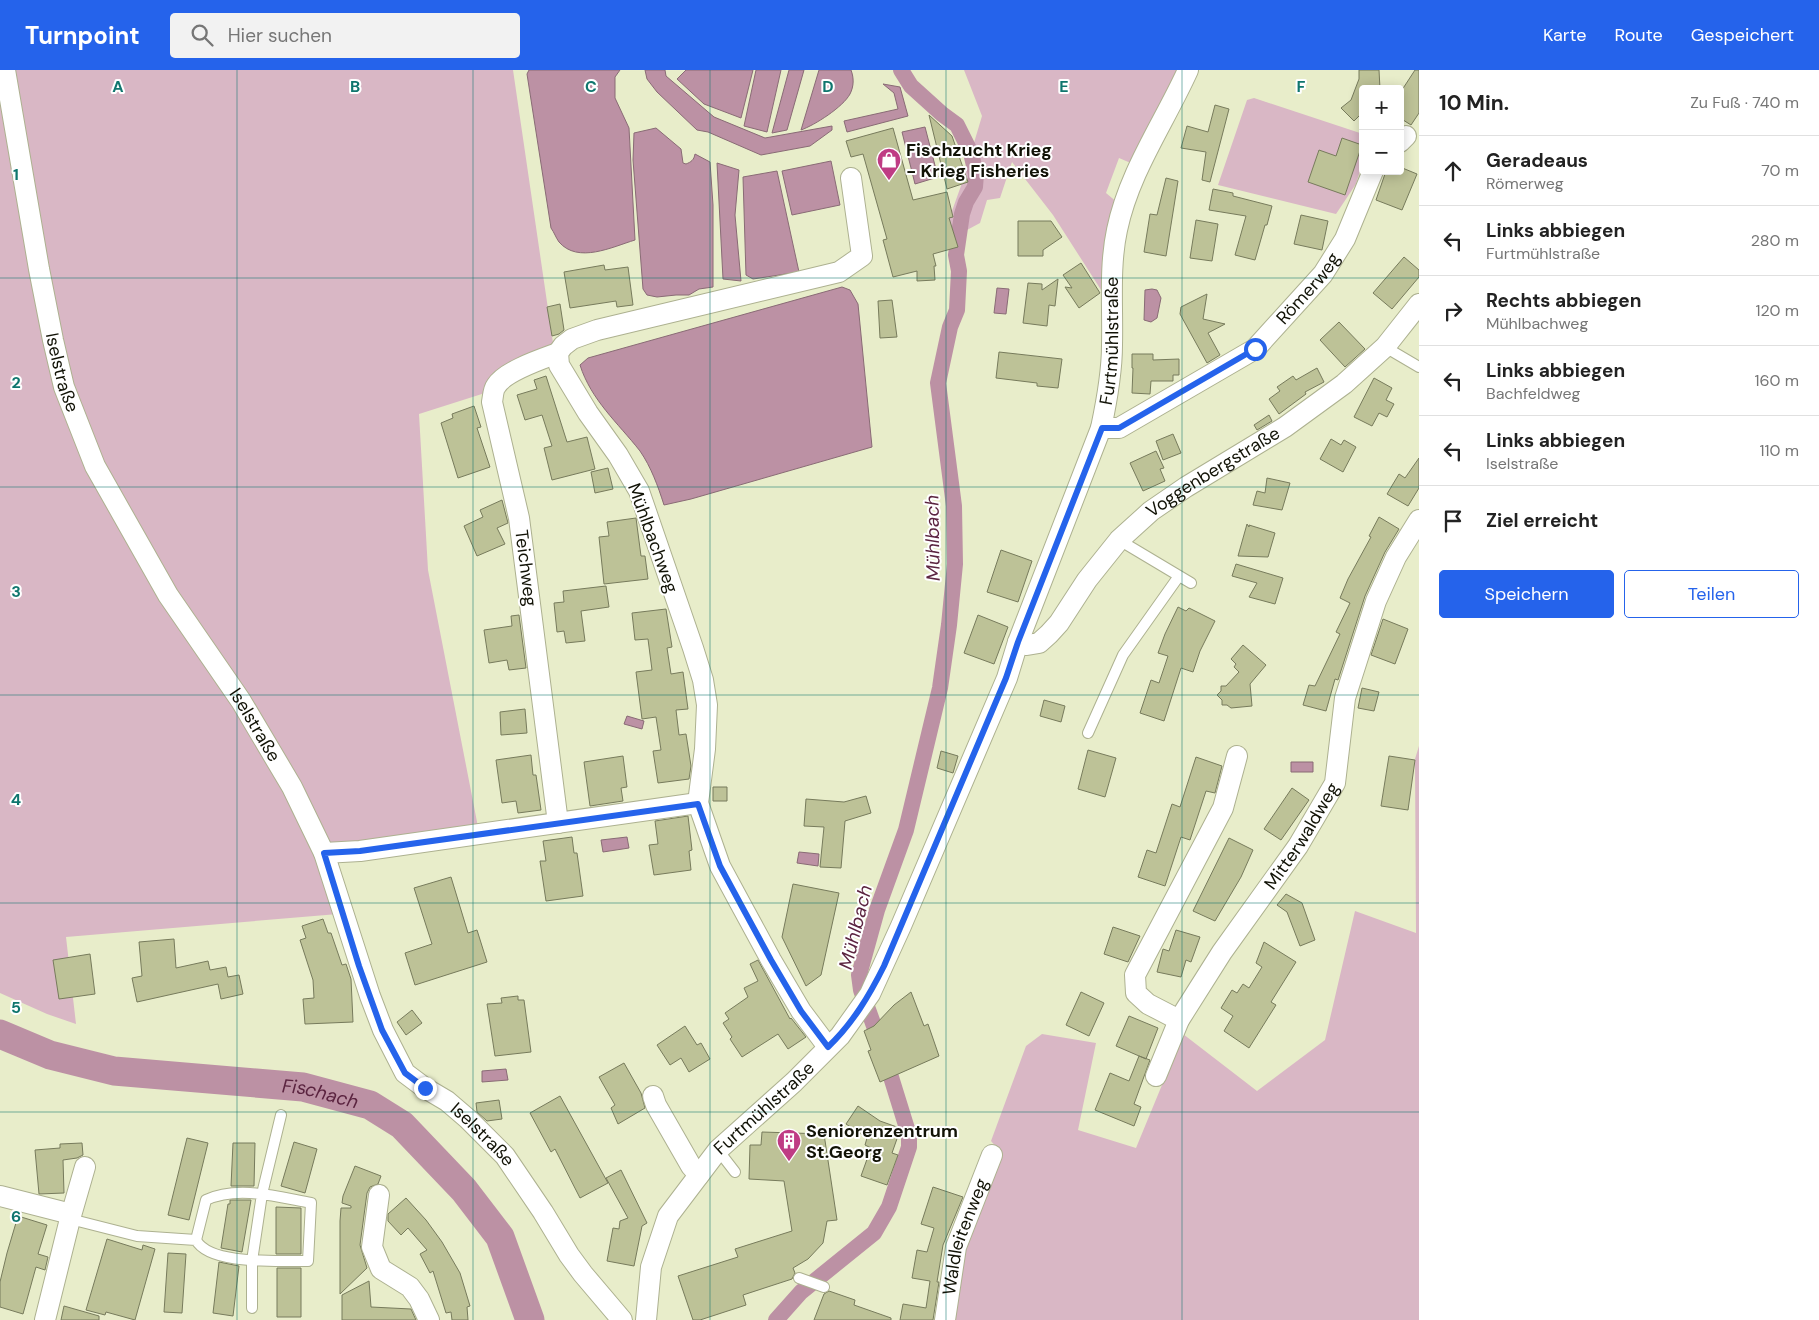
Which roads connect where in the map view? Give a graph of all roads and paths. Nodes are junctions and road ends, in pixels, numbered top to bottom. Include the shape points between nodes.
1 (5, 70) edge
2 (1188, 70) edge
3 (1370, 175) edge
4 (851, 178) dead end
5 (1419, 304) edge
6 (1385, 347) junction
7 (558, 353) junction
8 (1419, 367) edge
9 (1102, 428) junction
10 (1419, 520) edge
11 (1118, 540) junction
12 (1179, 576) junction
13 (1191, 583) dead end
14 (1018, 642) junction
15 (1088, 734) dead end
16 (1237, 756) dead end
17 (698, 804) junction
18 (558, 823) junction
19 (324, 853) junction
20 (1179, 1020) junction
21 (828, 1047) junction
22 (1156, 1076) dead end
23 (653, 1096) dead end
24 (280, 1115) dead end
25 (718, 1150) junction
26 (992, 1155) dead end
27 (85, 1167) dead end
28 (735, 1172) dead end
29 (699, 1175) junction
30 (262, 1194) junction
31 (0, 1196) edge
32 (378, 1196) dead end
33 (70, 1217) junction
34 (196, 1240) junction
35 (252, 1261) junction
36 (799, 1278) dead end
37 (824, 1288) dead end
38 (252, 1308) dead end
39 (45, 1320) edge
40 (429, 1320) edge
41 (622, 1320) edge
42 (646, 1320) edge
43 (945, 1320) edge

1 - 19 street, Iselstraße via 39,269 64,387 80,430 95,466 168,595 260,731
2 - 9 street, Furtmühlstraße via 1139,164 1116,231 1112,353
3 - 9 street, Römerweg via 1345,239 1323,274 1255,349 1119,428
4 - 7 street via 862,256 839,272 597,330 572,338
5 - 6 street, Voggenbergstraße
6 - 8 lane
6 - 11 street, Voggenbergstraße via 1344,384 1285,427 1186,487 1151,511
7 - 17 street, Mühlbachweg via 559,365 639,491 694,648 707,705
7 - 18 street, Teichweg via 504,378 496,386 492,402 522,536
9 - 14 street, Furtmühlstraße
10 - 20 street, Mitterwaldweg via 1396,557 1376,601 1344,698 1335,783 1298,846 1222,952
11 - 12 lane
11 - 14 street, Voggenbergstraße via 1050,634 1039,643 1027,645
12 - 13 lane
12 - 15 lane via 1123,655
14 - 21 street, Furtmühlstraße via 1003,687 870,994
16 - 20 street via 1223,808 1135,975 1136,994
17 - 18 street
17 - 21 street, Mühlbachweg via 720,866 801,1011
18 - 19 street via 360,851
19 - 41 street, Iselstraße via 382,1030 405,1073 447,1101 505,1156 574,1261
20 - 22 street, Mitterwaldweg
21 - 25 street, Furtmühlstraße
23 - 29 street
24 - 30 lane
25 - 28 lane
25 - 29 street, Furtmühlstraße
26 - 43 street, Waldleitenweg via 956,1247
27 - 33 street
29 - 42 street, Furtmühlstraße via 668,1216 651,1267
30 - 34 lane via 219,1194 206,1200
30 - 35 lane
30 - 35 lane via 311,1203 308,1261
31 - 33 street
32 - 40 street via 372,1247 381,1269 410,1287
33 - 34 lane via 137,1236
33 - 39 street
34 - 35 lane via 212,1254
35 - 38 lane
36 - 37 lane

